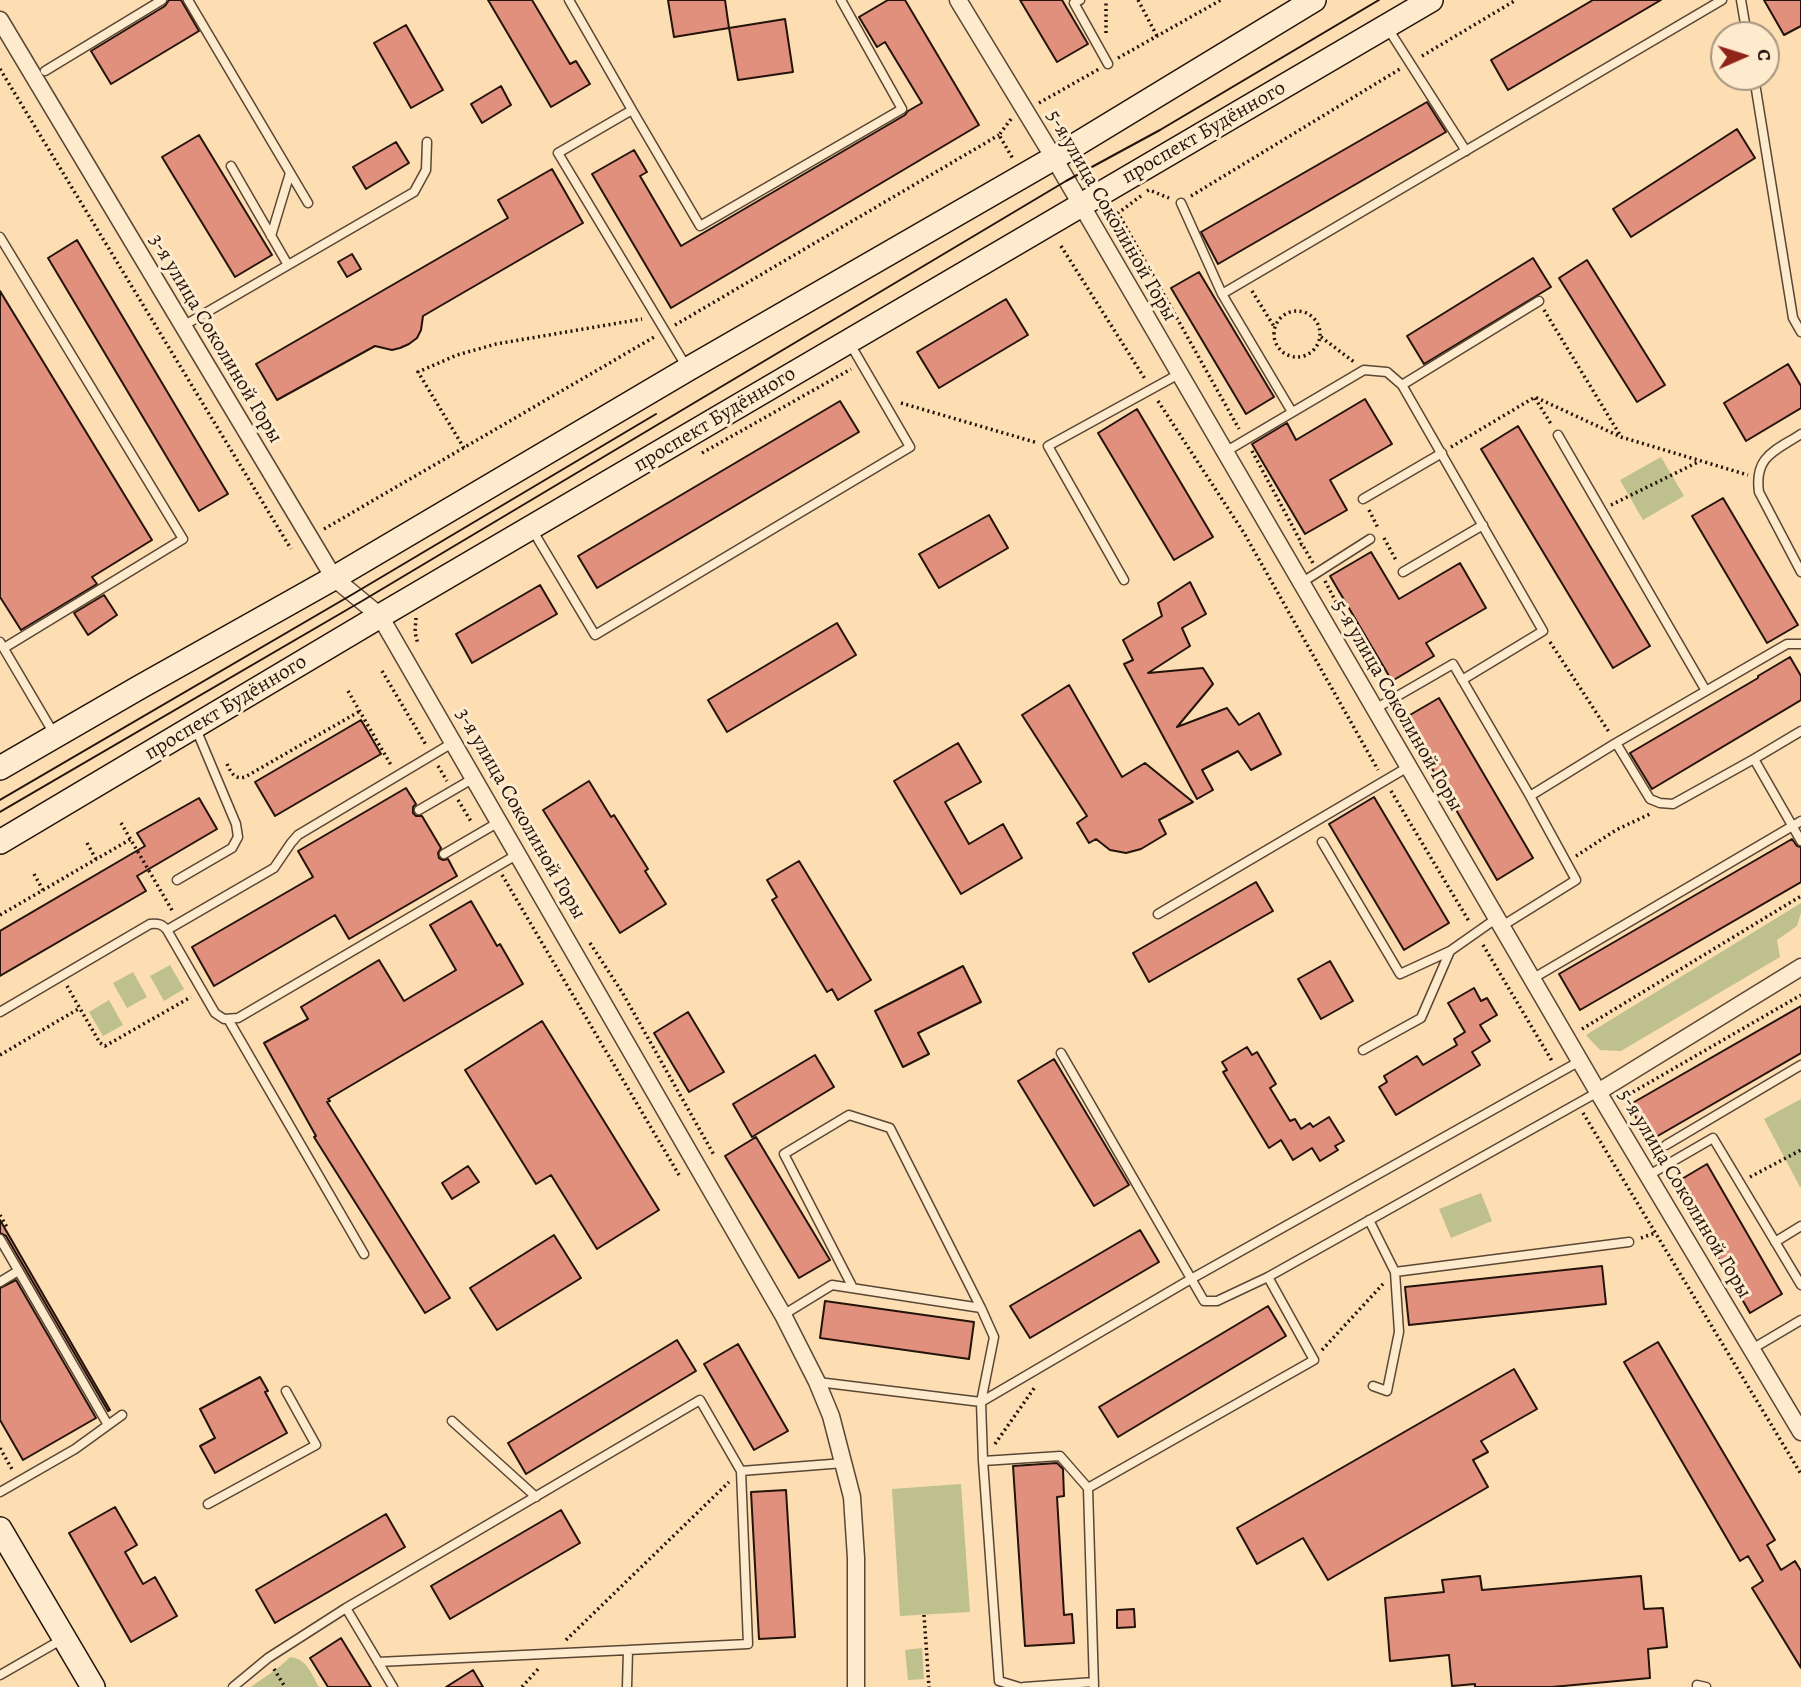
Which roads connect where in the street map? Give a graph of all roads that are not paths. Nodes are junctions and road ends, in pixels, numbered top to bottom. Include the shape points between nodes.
1 (162, 0) edge
2 (188, 0) edge
3 (569, 0) edge
4 (841, 0) edge
5 (958, 0) edge
6 (1314, 0) edge
7 (1431, 0) edge
8 (1722, 0) edge
9 (1741, 0) edge
10 (1075, 1) edge
11 (0, 20) edge
12 (1745, 21) edge
13 (1387, 26) junction
14 (1108, 64) road end
15 (45, 71) dead end
16 (1756, 91) edge
17 (632, 110) junction
18 (428, 142) dead end
19 (1466, 151) junction
20 (1054, 158) junction
21 (231, 166) dead end
22 (290, 173) junction
23 (1181, 202) road end
24 (308, 203) dead end
25 (1080, 205) junction
26 (271, 236) junction
27 (0, 237) edge
28 (288, 265) junction
29 (1222, 294) junction
30 (1539, 301) road end
31 (183, 326) junction
32 (1801, 332) edge
33 (849, 341) junction
34 (688, 369) junction
35 (1179, 374) junction
36 (1402, 385) junction
37 (1292, 412) junction
38 (1801, 434) edge
39 (1558, 435) road end
40 (1225, 452) junction
41 (1442, 453) junction
42 (1363, 499) dead end
43 (1483, 525) junction
44 (531, 528) junction
45 (1370, 539) dead end
46 (1402, 572) dead end
47 (1801, 572) edge
48 (334, 578) junction
49 (1124, 580) dead end
50 (1301, 583) junction
51 (380, 616) junction
52 (2, 645) edge
53 (1801, 645) edge
54 (1462, 680) junction
55 (140, 687) junction
56 (1706, 691) junction
57 (1375, 709) junction
58 (195, 726) junction
59 (50, 727) junction
60 (1801, 731) edge
61 (454, 742) junction
62 (1616, 743) junction
63 (0, 750) edge
64 (1754, 759) junction
65 (1408, 767) junction
66 (0, 768) edge
67 (474, 777) junction
68 (1530, 796) junction
69 (419, 810) dead end
70 (1801, 821) edge
71 (500, 822) junction
72 (1792, 825) junction
73 (1801, 841) edge
74 (0, 842) edge
75 (1321, 842) dead end
76 (444, 854) dead end
77 (518, 855) junction
78 (177, 880) dead end
79 (1158, 914) dead end
80 (1499, 922) junction
81 (167, 930) junction
82 (1450, 951) junction
83 (1801, 967) edge
84 (1532, 979) junction
85 (0, 1012) edge
86 (228, 1019) junction
87 (1363, 1050) dead end
88 (1061, 1053) dead end
89 (1580, 1061) junction
90 (1801, 1065) edge
91 (1598, 1092) junction
92 (1666, 1145) dead end
93 (1648, 1175) junction
94 (1369, 1220) junction
95 (1801, 1226) edge
96 (0, 1239) edge
97 (1629, 1242) dead end
98 (1775, 1242) junction
99 (364, 1254) dead end
100 (18, 1271) junction
101 (1395, 1272) junction
102 (1268, 1277) junction
103 (1191, 1279) junction
104 (0, 1282) edge
105 (1801, 1285) edge
106 (853, 1288) junction
107 (981, 1308) junction
108 (783, 1315) junction
109 (1801, 1321) edge
110 (1752, 1349) junction
111 (817, 1382) junction
112 (1373, 1386) dead end
113 (286, 1391) dead end
114 (981, 1402) junction
115 (122, 1415) dead end
116 (452, 1421) dead end
117 (108, 1425) junction
118 (1801, 1432) edge
119 (983, 1461) junction
120 (844, 1463) junction
121 (741, 1471) junction
122 (1088, 1489) junction
123 (0, 1492) edge
124 (536, 1497) junction
125 (208, 1504) dead end
126 (0, 1529) edge
127 (346, 1608) junction
128 (64, 1638) junction
129 (628, 1650) junction
130 (378, 1662) junction
131 (0, 1675) edge
132 (1094, 1685) edge
133 (93, 1687) edge
134 (233, 1687) edge
135 (393, 1687) edge
136 (627, 1687) edge
137 (856, 1687) edge
138 (1022, 1687) edge

1 - 15 lane
2 - 22 lane
3 - 17 lane
4 - 17 lane via 902,109 699,226
5 - 20 street, 5-я улица Соколиной Горы
6 - 20 main road
7 - 13 main road, проспект Будённого
8 - 19 lane
9 - 12 lane
10 - 14 lane
11 - 31 street, 3-я улица Соколиной Горы
13 - 19 lane
13 - 25 main road, проспект Будённого
16 - 32 lane via 1793,318
17 - 34 lane via 558,153
18 - 28 lane via 426,170 414,192
19 - 29 lane
20 - 25 street, 5-я улица Соколиной Горы
20 - 34 main road
21 - 26 lane
22 - 24 lane
22 - 26 lane
23 - 29 lane
25 - 33 main road, проспект Будённого
25 - 35 street, 5-я улица Соколиной Горы
26 - 28 lane
27 - 52 lane via 183,538
28 - 31 lane
29 - 37 lane
30 - 36 lane
31 - 48 street, 3-я улица Соколиной Горы
33 - 44 main road, проспект Будённого
33 - 44 lane via 911,447 595,635
34 - 48 main road
35 - 40 street, 5-я улица Соколиной Горы
35 - 49 lane via 1048,446
36 - 37 lane via 1387,372 1364,370
36 - 41 lane
37 - 40 lane
38 - 47 lane via 1770,454 1757,478 1759,492
39 - 56 lane
40 - 50 street, 5-я улица Соколиной Горы
41 - 42 lane
41 - 43 lane
43 - 46 lane
43 - 54 lane via 1543,631
44 - 51 main road, проспект Будённого
45 - 50 lane
48 - 51 street, 3-я улица Соколиной Горы
48 - 55 main road
50 - 57 street, 5-я улица Соколиной Горы
51 - 58 main road, проспект Будённого
51 - 61 street, 3-я улица Соколиной Горы
52 - 59 lane
53 - 56 lane via 1787,644
54 - 57 lane via 1453,664
54 - 68 lane
55 - 59 main road
55 - 66 main road
56 - 62 lane
57 - 65 street, 5-я улица Соколиной Горы
58 - 74 main road, проспект Будённого
58 - 78 lane via 238,837 232,848
59 - 63 main road
60 - 64 lane
61 - 67 street, 3-я улица Соколиной Горы
61 - 81 lane via 298,835 274,868
62 - 64 lane via 1650,799 1660,803 1673,804
62 - 68 lane
64 - 72 lane
65 - 79 lane
65 - 80 street, 5-я улица Соколиной Горы
67 - 69 lane
67 - 71 street, 3-я улица Соколиной Горы
68 - 80 lane via 1576,880
70 - 72 lane
71 - 76 lane
71 - 77 street, 3-я улица Соколиной Горы
72 - 73 lane
72 - 84 lane
75 - 82 lane via 1400,974
77 - 86 lane via 238,1018
77 - 108 street, 3-я улица Соколиной Горы
80 - 82 lane
80 - 84 street, 5-я улица Соколиной Горы
81 - 85 lane via 160,924 150,925
81 - 86 lane via 215,1013
82 - 87 lane via 1421,1018
83 - 91 street
84 - 89 street, 5-я улица Соколиной Горы
86 - 99 lane
88 - 103 lane
89 - 91 street, 5-я улица Соколиной Горы
89 - 103 lane
90 - 92 lane
91 - 93 street, 5-я улица Соколиной Горы
91 - 94 lane
93 - 98 lane via 1713,1138
93 - 110 street, 5-я улица Соколиной Горы
94 - 101 lane
94 - 102 lane
95 - 98 lane
96 - 100 lane
97 - 101 lane
98 - 105 lane
100 - 104 lane
100 - 117 lane
101 - 112 lane via 1399,1332 1387,1391
102 - 103 lane via 1217,1301 1203,1301
102 - 122 lane via 1314,1360
103 - 114 lane
106 - 107 lane
106 - 107 lane via 784,1154 849,1115 890,1128
106 - 108 lane via 832,1285
107 - 114 lane via 994,1337
108 - 111 street, 3-я улица Соколиной Горы
109 - 110 lane
110 - 118 street, 5-я улица Соколиной Горы
111 - 114 lane
111 - 120 street, 3-я улица Соколиной Горы
113 - 125 lane via 316,1445
114 - 119 lane
115 - 117 lane
116 - 124 lane
117 - 123 lane
119 - 122 lane via 1060,1456
119 - 138 lane via 999,1681
120 - 121 lane
120 - 137 street, 3-я улица Соколиной Горы via 852,1497 856,1558
121 - 124 lane via 700,1400
121 - 129 lane via 748,1644
122 - 132 lane
124 - 127 lane
126 - 128 main road
127 - 130 lane
127 - 134 lane via 268,1658
128 - 131 lane
128 - 133 main road
129 - 130 lane
129 - 136 lane
130 - 135 lane
132 - 138 lane

